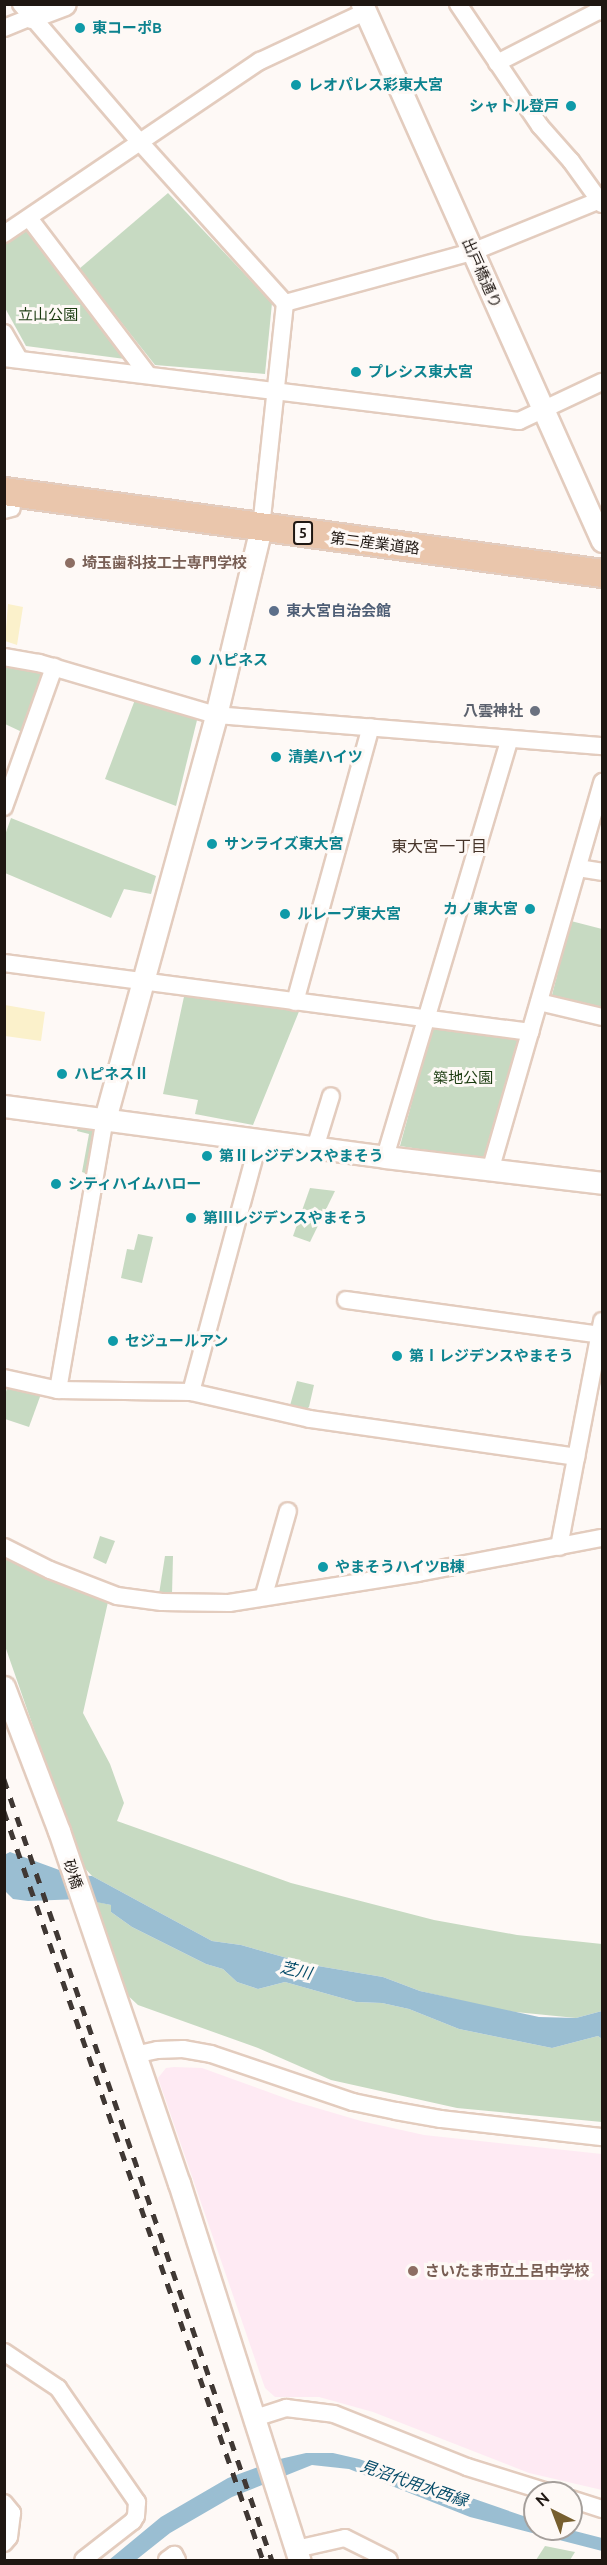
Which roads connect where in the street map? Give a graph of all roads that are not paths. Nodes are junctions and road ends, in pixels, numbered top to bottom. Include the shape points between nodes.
1 (64, 4) edge
2 (458, 4) edge
3 (600, 4) edge
4 (363, 8) edge
5 (603, 9) edge
6 (26, 11) edge
7 (4, 28) edge
8 (496, 63) junction
9 (139, 141) junction
10 (601, 202) edge
11 (29, 218) junction
12 (4, 234) edge
13 (472, 252) junction
14 (285, 303) junction
15 (4, 333) edge
16 (12, 358) edge
17 (148, 375) junction
18 (603, 382) edge
19 (586, 389) junction
20 (276, 390) junction
21 (603, 397) edge
22 (544, 409) junction
23 (8, 498) edge
24 (260, 535) junction
25 (603, 541) edge
26 (603, 573) edge
27 (603, 586) edge
28 (4, 657) edge
29 (54, 667) junction
30 (216, 715) junction
31 (370, 727) junction
32 (510, 739) junction
33 (603, 746) edge
34 (11, 769) edge
35 (603, 782) edge
36 (4, 807) edge
37 (578, 868) junction
38 (603, 872) edge
39 (4, 963) edge
40 (143, 982) junction
41 (295, 1002) junction
42 (539, 1002) junction
43 (428, 1017) junction
44 (603, 1017) edge
45 (530, 1032) junction
46 (331, 1096) dead end
47 (4, 1106) edge
48 (105, 1119) junction
49 (259, 1140) junction
50 (315, 1148) junction
51 (385, 1158) junction
52 (490, 1170) junction
53 (603, 1183) edge
54 (346, 1300) dead end
55 (602, 1330) edge
56 (4, 1378) edge
57 (58, 1390) junction
58 (191, 1392) junction
59 (576, 1457) junction
60 (288, 1511) dead end
61 (603, 1538) edge
62 (4, 1547) edge
63 (559, 1547) junction
64 (264, 1595) junction
65 (4, 1687) edge
66 (134, 2055) junction
67 (603, 2136) edge
68 (4, 2352) edge
69 (255, 2418) junction
70 (523, 2484) edge
71 (4, 2503) edge
72 (583, 2503) edge
73 (603, 2509) edge
74 (4, 2543) edge
75 (297, 2555) edge
76 (83, 2560) edge
77 (167, 2560) edge
78 (177, 2560) edge
79 (389, 2560) edge

1 - 6 street
2 - 8 street
3 - 5 street
4 - 9 street via 260,61
4 - 13 street, 出戸橋通り
5 - 8 street
6 - 7 street
6 - 9 street
8 - 10 street
9 - 11 street
9 - 14 street
10 - 13 street
11 - 12 street
11 - 17 street
13 - 14 street
13 - 22 street, 出戸橋通り
14 - 20 street
15 - 16 street
16 - 17 street
17 - 20 street
18 - 19 street
19 - 21 street
19 - 22 street
20 - 22 street via 519,421
20 - 24 street
22 - 25 street, 出戸橋通り
23 - 24 main road, 第二産業道路 / 5
24 - 26 main road, 第二産業道路 / 5
24 - 27 main road, 第二産業道路 / 5
24 - 30 street
28 - 29 street
29 - 30 street
29 - 34 street
30 - 31 street
30 - 40 street
31 - 32 street
31 - 41 street
32 - 33 street
32 - 43 street
34 - 36 street
35 - 37 street
37 - 38 street
37 - 42 street
39 - 40 street
40 - 41 street
40 - 48 street
41 - 43 street
42 - 44 street
42 - 45 street
43 - 45 street
43 - 51 street
45 - 52 street
46 - 50 street
47 - 48 street
48 - 49 street
48 - 57 street
49 - 50 street
49 - 58 street
50 - 51 street
51 - 52 street
52 - 53 street
54 - 55 street
55 - 59 street
56 - 57 street
57 - 58 street
58 - 59 street via 310,1419
59 - 63 street
60 - 64 street
61 - 63 street
62 - 64 street via 117,1596 162,1602 229,1603
63 - 64 street via 418,1573
65 - 66 street, 砂橋 via 65,1848
66 - 67 street via 157,2050 202,2052 353,2102 441,2119
66 - 69 street, 砂橋
68 - 76 street via 58,2388 137,2502 133,2521
69 - 70 street via 286,2408 334,2414 467,2467
69 - 75 street, 砂橋
71 - 74 street via 12,2513 9,2536
72 - 73 street
75 - 79 street via 345,2538
77 - 78 street via 174,2555

